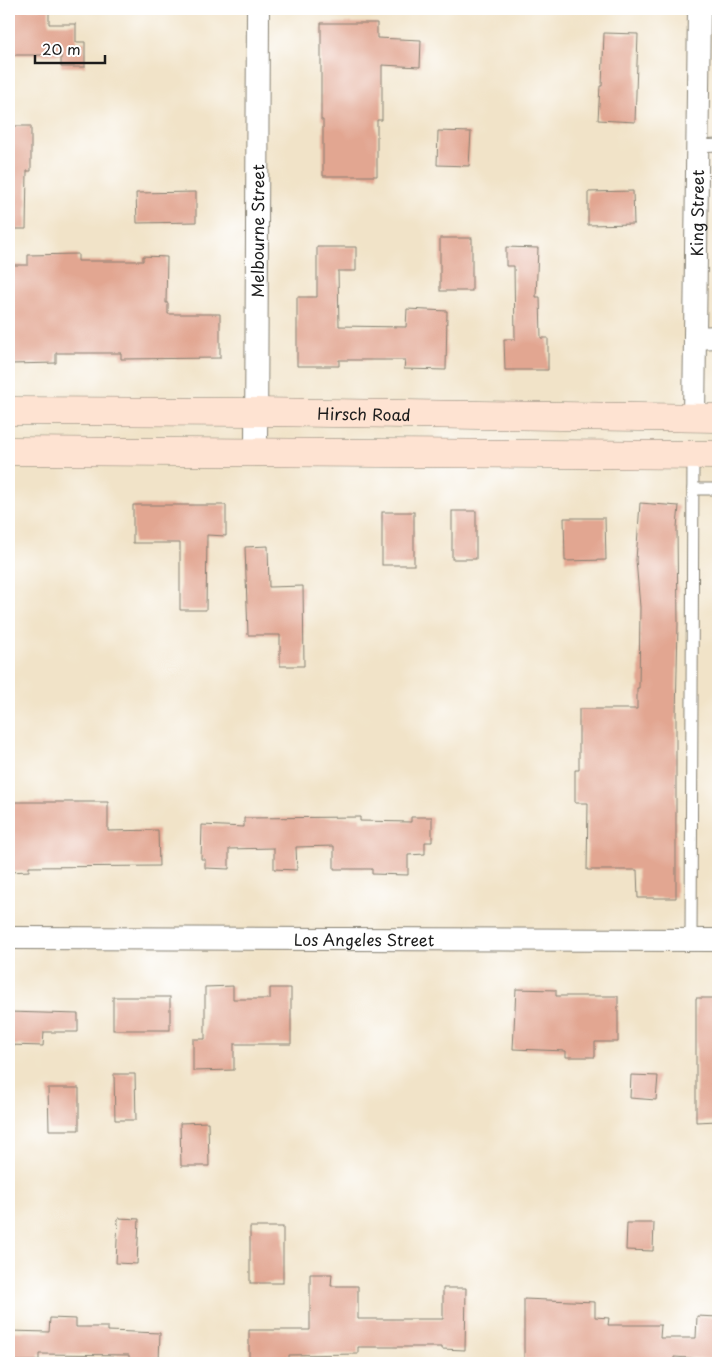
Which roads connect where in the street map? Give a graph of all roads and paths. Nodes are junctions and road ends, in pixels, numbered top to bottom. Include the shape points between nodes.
1 (258, 9) edge
2 (699, 9) edge
3 (708, 146) edge
4 (718, 337) edge
5 (695, 338) junction
6 (9, 411) edge
7 (256, 412) junction
8 (706, 418) edge
9 (9, 450) edge
10 (256, 452) junction
11 (706, 455) edge
12 (693, 489) junction
13 (718, 489) edge
14 (9, 938) edge
15 (691, 940) junction
16 (718, 940) edge

1 - 7 street, Melbourne Street
2 - 3 street, King Street
3 - 5 street, King Street
4 - 5 street
5 - 8 street, King Street
6 - 7 main road, Hirsch Road
7 - 8 main road, Hirsch Road
7 - 10 street, Melbourne Street
9 - 10 main road
10 - 11 main road
11 - 12 lane
12 - 13 lane
12 - 15 lane
14 - 15 street, Los Angeles Street
15 - 16 street, Los Angeles Street

